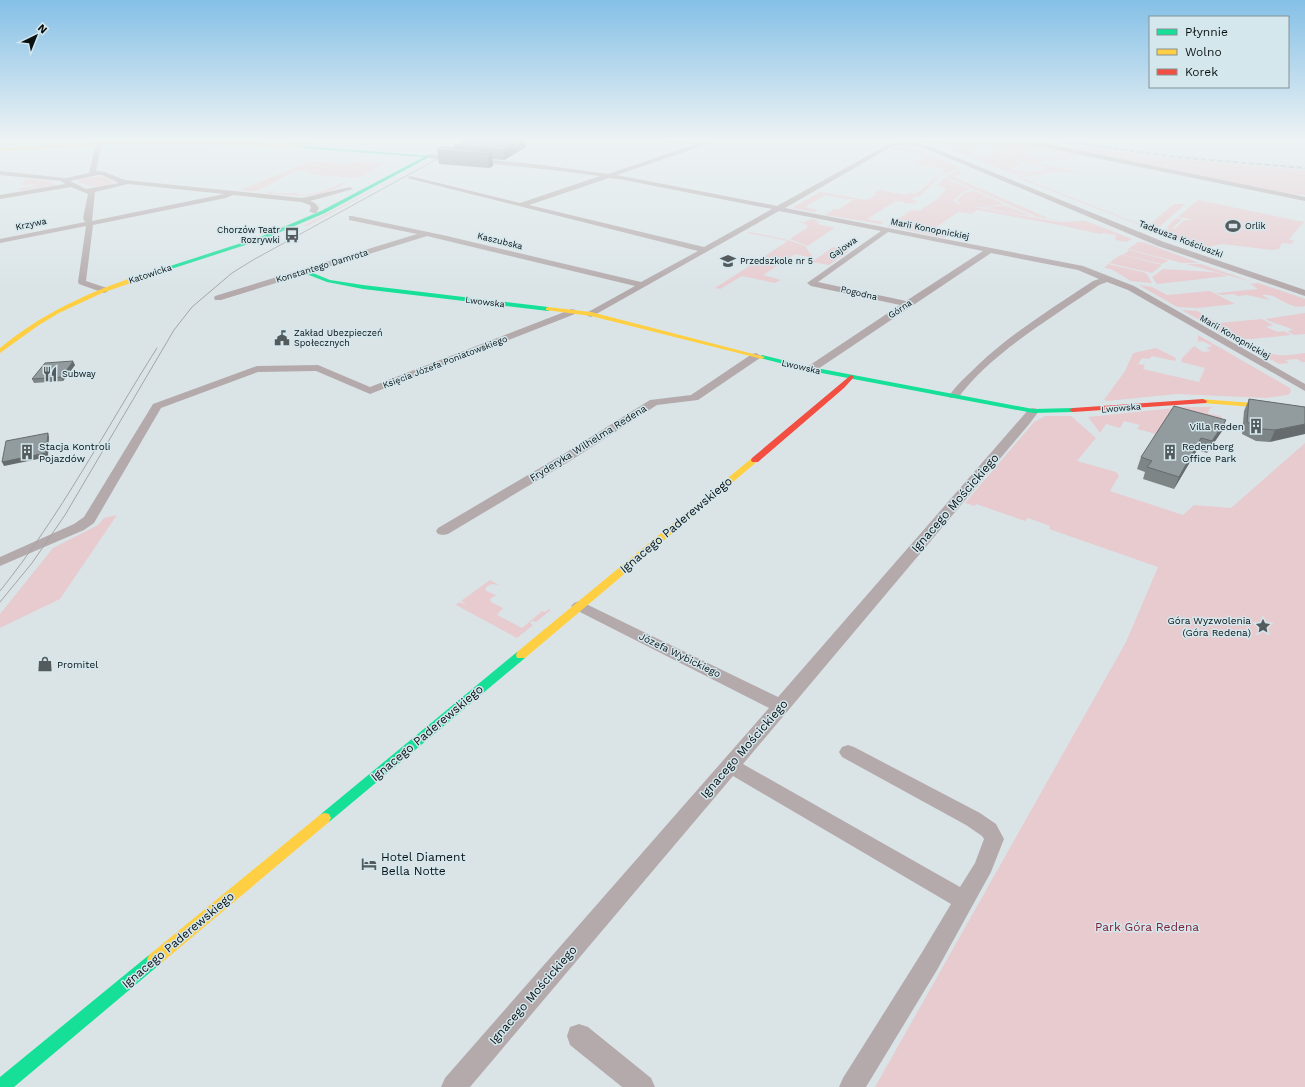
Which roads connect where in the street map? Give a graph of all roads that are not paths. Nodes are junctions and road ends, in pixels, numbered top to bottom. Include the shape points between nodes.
1 (50, 189) edge
2 (80, 189) edge
3 (101, 189) edge
4 (190, 189) edge
5 (350, 189) joint
6 (367, 189) edge
7 (456, 189) edge
8 (567, 189) edge
9 (678, 189) edge
10 (814, 189) edge
11 (1029, 189) edge
12 (1255, 189) edge
13 (85, 191) junction
14 (231, 193) junction
15 (0, 197) edge
16 (1305, 199) edge
17 (302, 200) junction
18 (521, 204) junction
19 (778, 209) junction
20 (311, 214) junction
21 (352, 218) dead end
22 (89, 223) junction
23 (887, 230) junction
24 (427, 234) junction
25 (0, 241) edge
26 (705, 250) junction
27 (990, 250) junction
28 (303, 271) junction
29 (1108, 278) junction
30 (811, 282) joint
31 (642, 285) junction
32 (104, 290) junction
33 (1305, 293) edge
34 (218, 298) dead end
35 (907, 304) junction
36 (572, 312) junction
37 (591, 314) junction
38 (0, 351) edge
39 (756, 356) junction
40 (811, 369) junction
41 (851, 377) junction
42 (1305, 388) edge
43 (954, 396) junction
44 (1305, 409) edge
45 (1033, 410) junction
46 (444, 531) dead end
47 (0, 562) edge
48 (579, 606) junction
49 (781, 706) junction
50 (848, 752) dead end
51 (729, 765) junction
52 (963, 900) junction
53 (579, 1036) dead end
54 (1, 1087) edge
55 (454, 1087) edge
56 (642, 1087) edge
57 (852, 1087) edge

1 - 15 street
2 - 13 street
3 - 13 street
4 - 14 street
5 - 17 street
5 - 20 street, Katowicka
6 - 20 street, Katowicka via 323,212
7 - 18 street
8 - 18 street
9 - 19 street, Marii Konopnickiej
10 - 19 street
11 - 33 street, Tadeusza Kościuszki via 1161,244
12 - 16 street
13 - 22 street via 92,193 87,218
14 - 17 street
14 - 22 street, Krzywa
17 - 20 street via 313,204 315,208
18 - 26 street
19 - 23 street, Marii Konopnickiej
19 - 26 street
20 - 32 street, Katowicka via 283,230 262,238
21 - 24 street, Kaszubska
22 - 25 street, Krzywa
22 - 32 street via 82,282
23 - 27 street, Marii Konopnickiej
23 - 30 street, Gajowa
24 - 28 street, Konstantego Damrota
24 - 31 street, Kaszubska
26 - 31 street
27 - 29 street, Marii Konopnickiej via 1069,266
27 - 35 street, Górna
28 - 34 street, Konstantego Damrota
28 - 36 street, Lwowska via 329,281 363,287
29 - 42 street, Marii Konopnickiej via 1128,286
29 - 43 street via 1096,283 1028,328 961,386
30 - 35 street, Pogodna
31 - 37 street
32 - 38 street, Katowicka via 42,322
35 - 40 street, Górna
36 - 37 street, Lwowska
36 - 47 street, Księcia Józefa Poniatowskiego via 370,391 318,368 257,369 158,406 90,520
37 - 39 street, Lwowska
39 - 40 street, Lwowska
39 - 46 street, Fryderyka Wilhelma Redena via 694,398 654,402
40 - 41 street, Lwowska
41 - 43 street, Lwowska
41 - 48 street, Ignacego Paderewskiego via 789,432
43 - 45 street, Lwowska
44 - 45 street, Lwowska via 1209,401 1096,410
45 - 49 street, Ignacego Mościckiego
48 - 49 street, Józefa Wybickiego
48 - 54 street, Ignacego Paderewskiego
49 - 51 street, Ignacego Mościckiego
50 - 52 street via 989,830 994,839 984,866
51 - 52 street
51 - 55 street, Ignacego Mościckiego
52 - 57 street via 930,962
53 - 56 street

